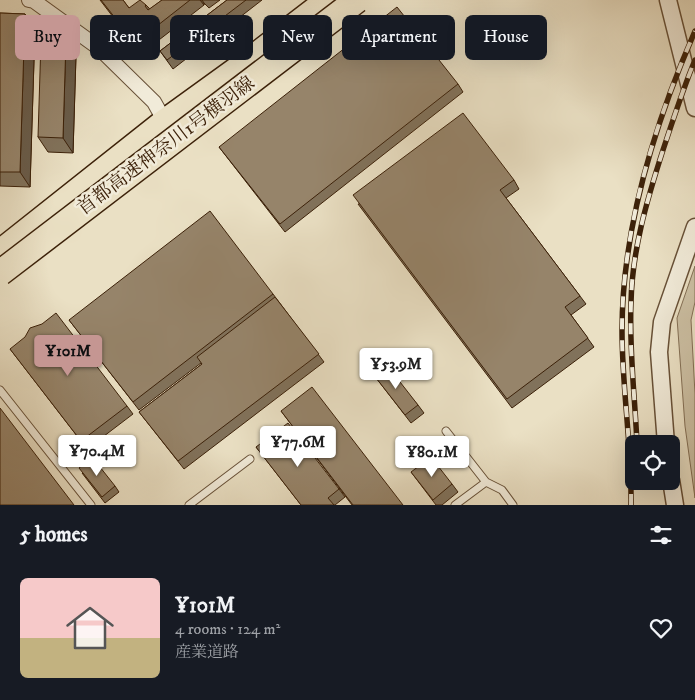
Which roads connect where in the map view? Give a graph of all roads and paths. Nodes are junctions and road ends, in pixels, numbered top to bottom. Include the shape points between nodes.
1 (29, 0) edge
2 (325, 0) edge
3 (331, 0) edge
4 (357, 0) edge
5 (364, 0) edge
6 (668, 0) edge
7 (695, 108) edge
8 (164, 120) junction
9 (177, 145) junction
10 (695, 227) edge
11 (0, 251) edge
12 (0, 273) edge
13 (0, 282) edge
14 (0, 390) edge
15 (446, 431) dead end
16 (665, 435) edge
17 (250, 459) dead end
18 (486, 482) junction
19 (673, 490) edge
20 (91, 505) edge
21 (189, 505) edge
22 (455, 505) edge
23 (513, 505) edge
24 (675, 505) edge

1 - 8 street via 99,48 154,102
2 - 8 main road
3 - 11 highway, 首都高速神奈川1号横羽線
4 - 12 highway, 首都高速神奈川1号横羽線, bridge
5 - 9 main road
6 - 7 street
8 - 9 street
8 - 11 main road
9 - 13 main road
10 - 16 street via 662,322 659,352
14 - 20 lane
15 - 18 lane
17 - 21 lane
18 - 22 lane
18 - 23 lane via 502,490
19 - 24 street

